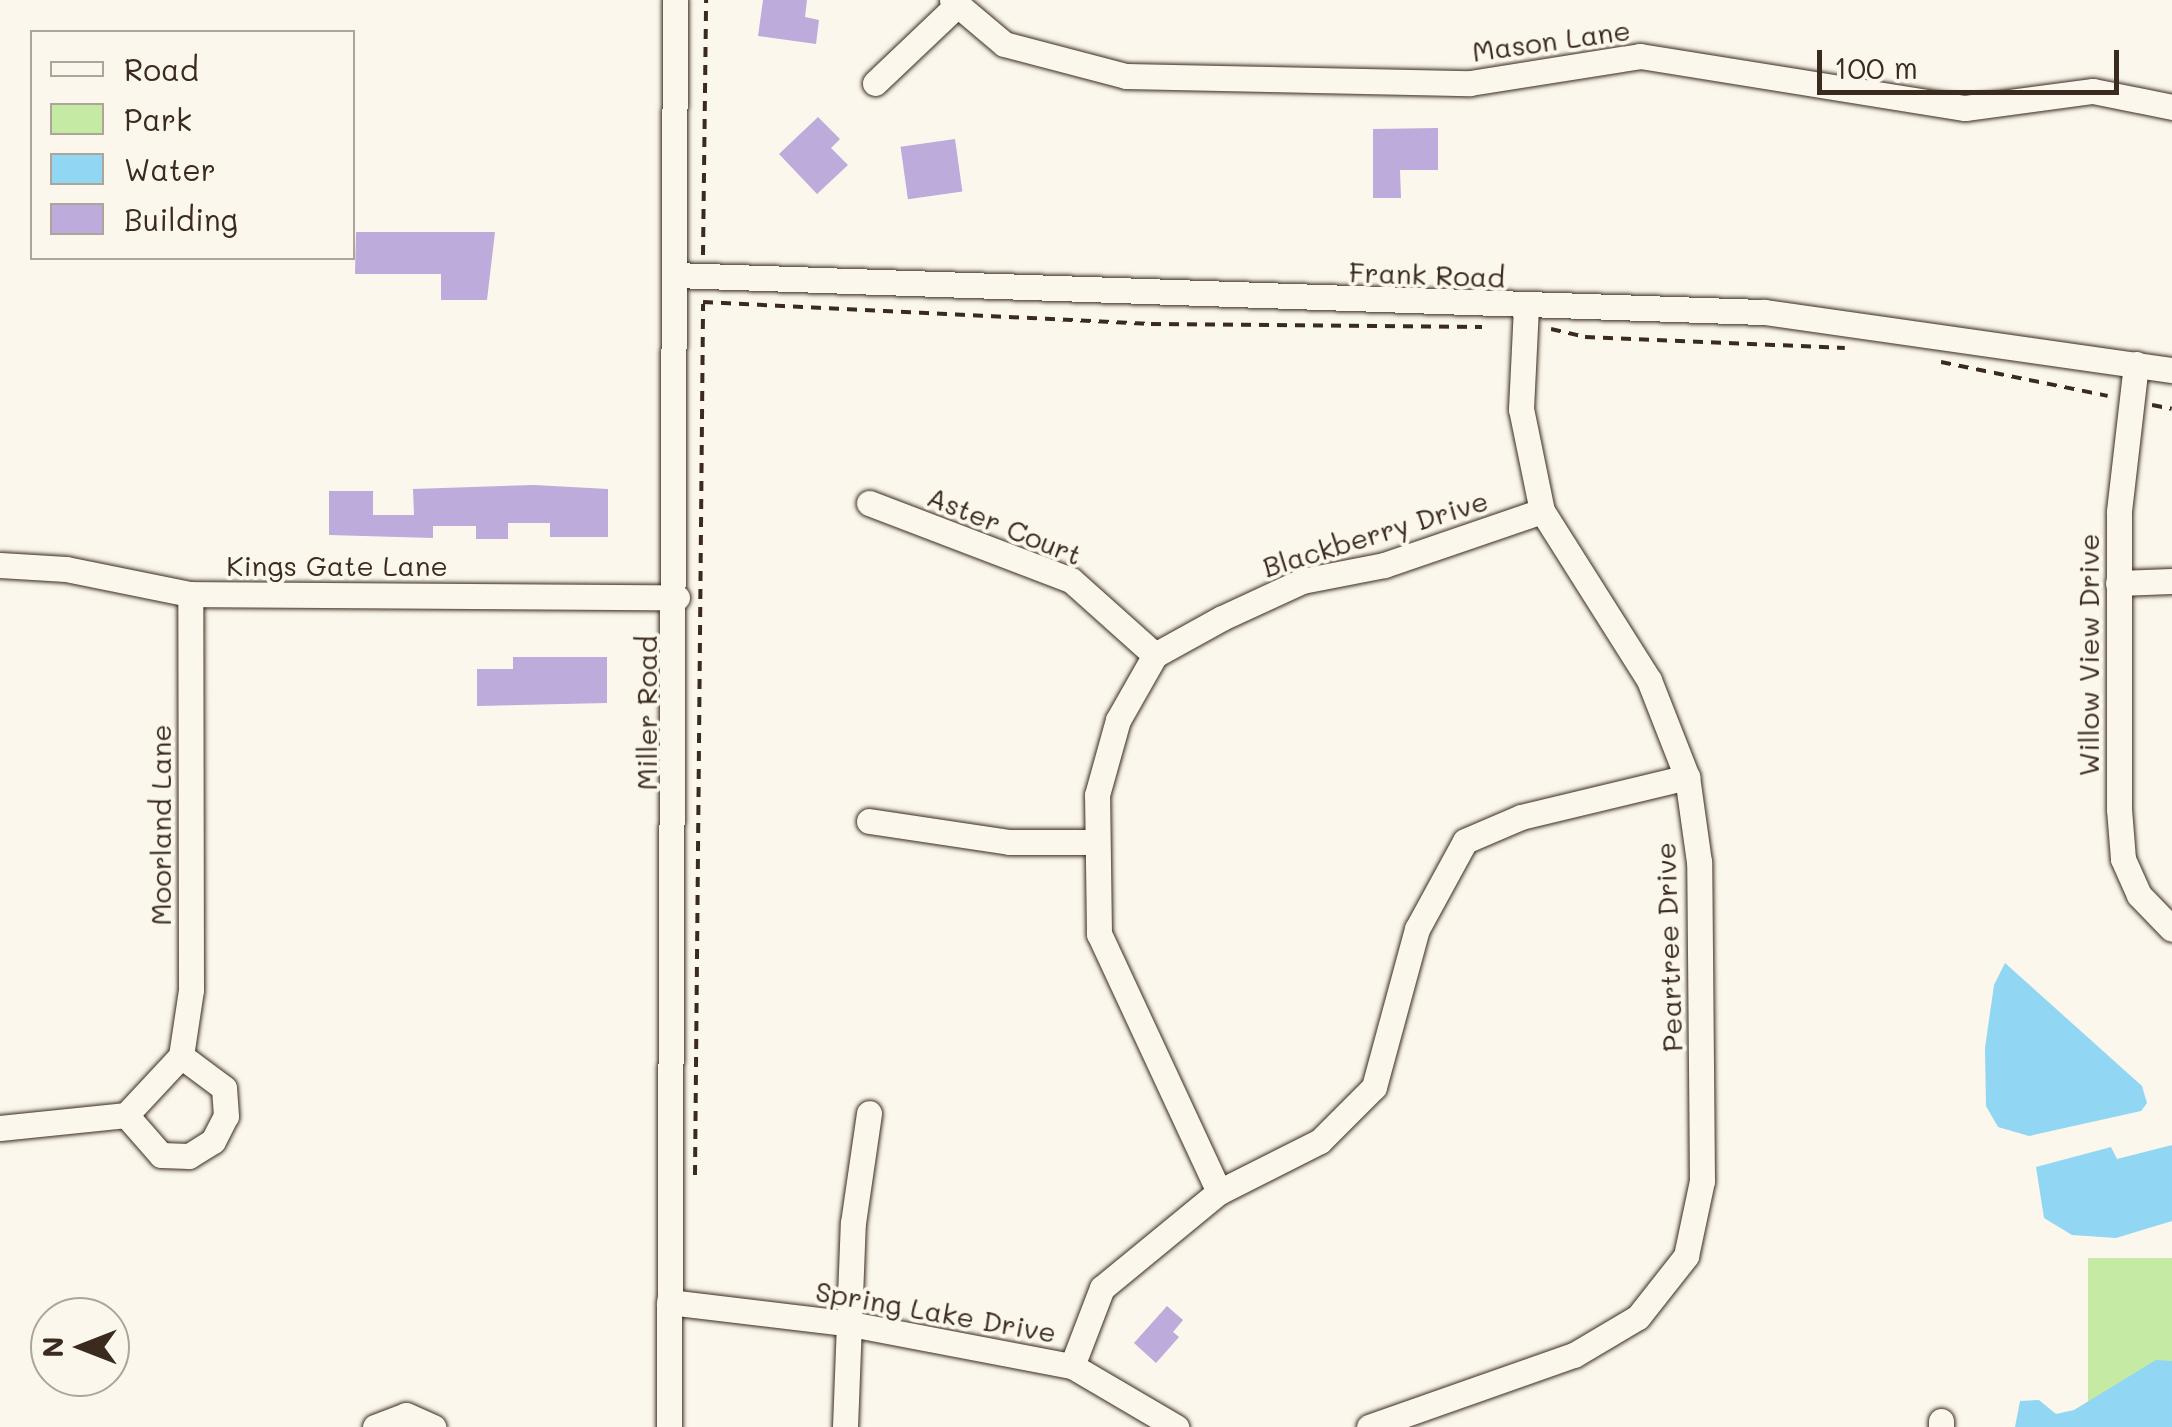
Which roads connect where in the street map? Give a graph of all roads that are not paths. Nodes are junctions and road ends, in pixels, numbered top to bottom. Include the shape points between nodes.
1 (675, 0) edge
2 (954, 3) edge
3 (875, 82) dead end
4 (2172, 107) edge
5 (675, 275) junction
6 (1526, 317) junction
7 (2136, 364) junction
8 (2172, 370) edge
9 (869, 503) dead end
10 (1542, 511) junction
11 (0, 565) edge
12 (2172, 581) edge
13 (2118, 583) junction
14 (190, 594) junction
15 (677, 597) junction
16 (1156, 655) junction
17 (1687, 777) junction
18 (869, 821) dead end
19 (1097, 842) junction
20 (2172, 929) edge
21 (181, 1056) junction
22 (869, 1113) dead end
23 (126, 1115) junction
24 (0, 1128) edge
25 (1219, 1192) junction
26 (669, 1302) junction
27 (846, 1323) junction
28 (1072, 1366) junction
29 (376, 1427) edge
30 (433, 1427) edge
31 (668, 1427) edge
32 (845, 1427) edge
33 (1176, 1427) edge
34 (1369, 1427) edge

1 - 5 street, Miller Road
2 - 3 street
2 - 4 street, Mason Lane via 1004,44 1126,76 1453,84 1640,56 1949,107 2093,91
5 - 6 street, Frank Road via 703,289
5 - 15 street, Miller Road
6 - 7 street, Frank Road via 1764,312
6 - 10 street, Peartree Drive via 1521,409
7 - 8 street, Frank Road
7 - 13 street, Willow View Drive
9 - 16 street, Aster Court via 1071,580
10 - 16 street, Blackberry Drive via 1384,564 1302,581
10 - 17 street, Peartree Drive via 1649,680
11 - 14 street, Kings Gate Lane via 66,568
12 - 13 street
13 - 20 street, Willow View Drive via 2122,860 2139,896
14 - 15 street, Kings Gate Lane
14 - 21 street, Moorland Lane via 191,990
15 - 26 street, Miller Road
16 - 19 street via 1102,760
17 - 25 street via 1521,816 1465,840 1417,929 1374,1087 1320,1141
17 - 34 street, Peartree Drive via 1700,862 1702,1181 1686,1256 1638,1318 1574,1355
18 - 19 street via 1009,842
19 - 25 street via 1099,934
21 - 23 street
21 - 23 street via 224,1088 226,1116 213,1141 189,1156 162,1156
22 - 27 street
23 - 24 street
25 - 28 street via 1102,1288
26 - 27 street, Spring Lake Drive
26 - 31 street, Miller Road
27 - 28 street, Spring Lake Drive
27 - 32 street
28 - 33 street, Spring Lake Drive
29 - 30 street via 406,1415

